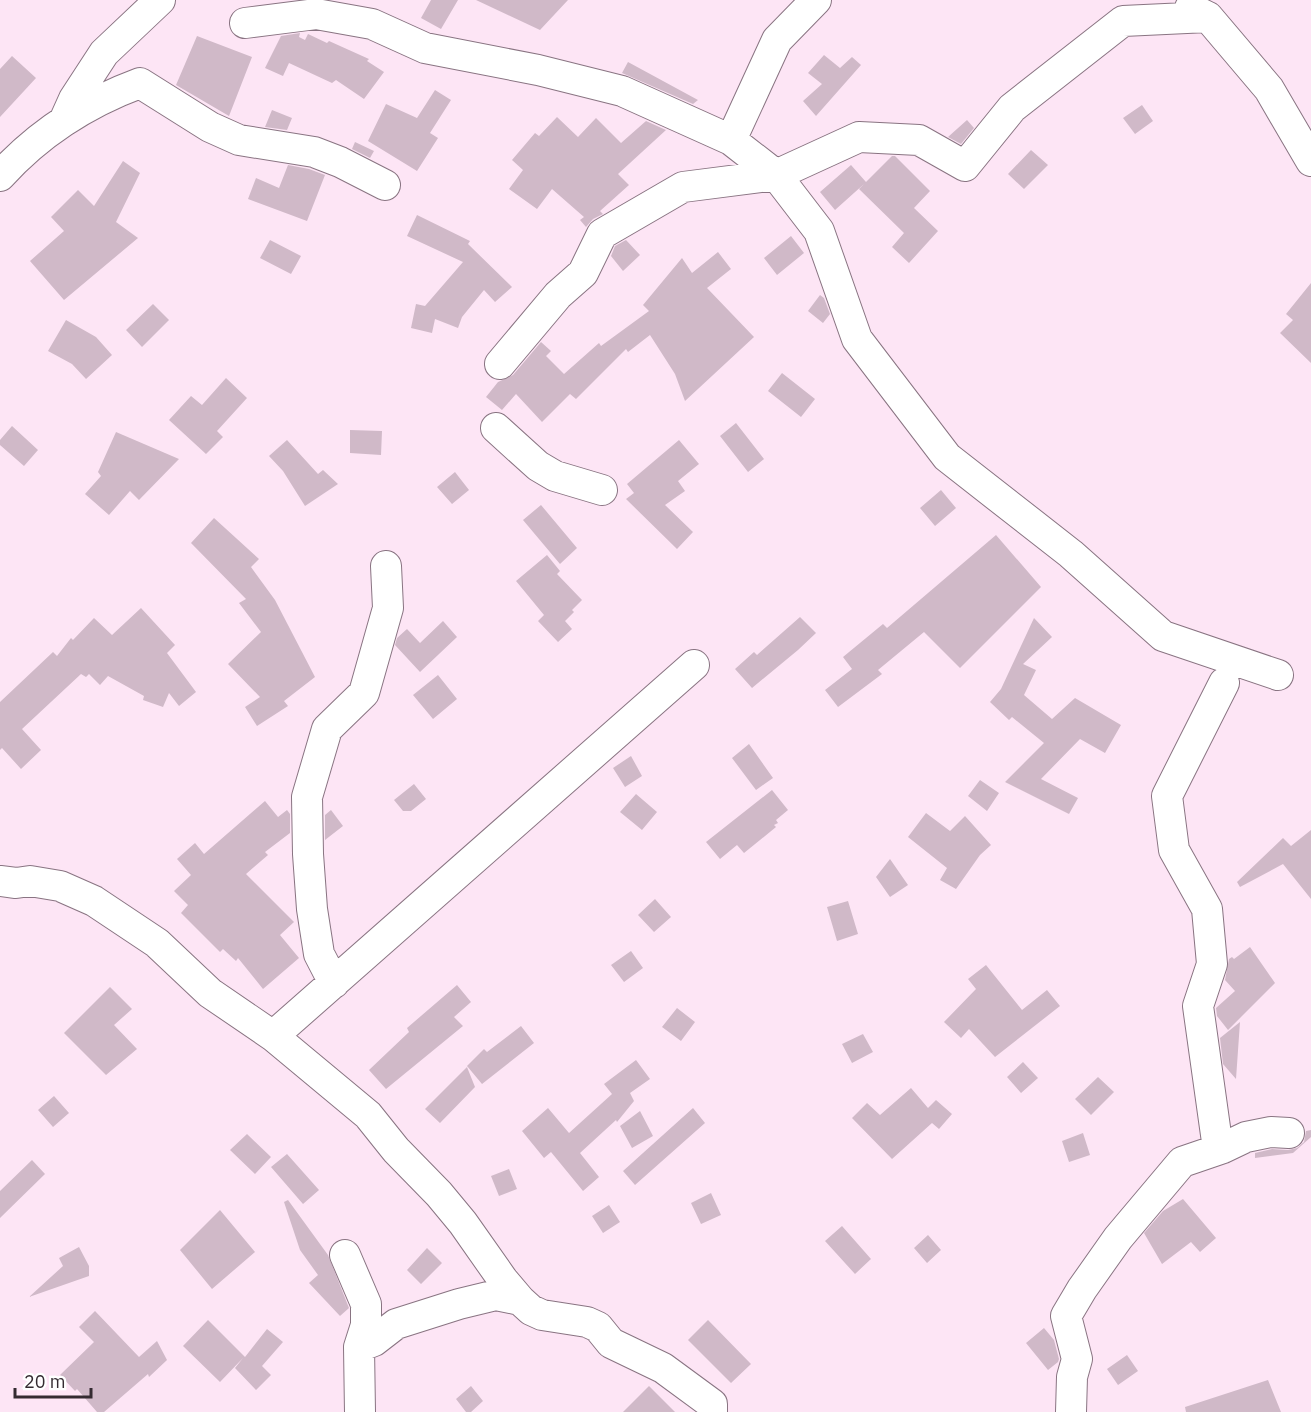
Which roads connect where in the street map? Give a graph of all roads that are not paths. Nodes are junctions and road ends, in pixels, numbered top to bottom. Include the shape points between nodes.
1 (160, 0) edge
2 (816, 0) edge
3 (1174, 0) edge
4 (1208, 17) junction
5 (245, 23) dead end
6 (65, 119) junction
7 (731, 140) junction
8 (1311, 161) edge
9 (776, 175) junction
10 (0, 176) edge
11 (385, 185) dead end
12 (500, 364) dead end
13 (496, 428) dead end
14 (602, 490) dead end
15 (386, 566) dead end
16 (694, 665) dead end
17 (1278, 675) dead end
18 (1224, 683) dead end
19 (0, 881) edge
20 (334, 983) junction
21 (273, 1036) junction
22 (1289, 1133) dead end
23 (1218, 1149) junction
24 (345, 1255) dead end
25 (520, 1300) junction
26 (359, 1347) junction
27 (360, 1412) edge
28 (712, 1412) edge
29 (1071, 1412) edge

1 - 6 street via 104,53
2 - 7 street via 777,40
3 - 4 street
4 - 8 street via 1269,89
4 - 9 street via 1123,21 1012,108 965,166 919,140 859,137
5 - 7 street via 316,14 372,24 425,48 538,69 622,91
6 - 10 street
6 - 11 street via 140,83 210,127 239,140 314,152
7 - 9 street
9 - 12 street via 683,187 602,234 583,273
9 - 17 street via 819,231 857,339 946,457 1071,554 1163,636
13 - 14 street via 555,476
15 - 20 street via 388,608 364,693 327,729 307,797 312,909 319,954
16 - 20 street
18 - 23 street via 1167,796 1174,850 1207,909 1212,964 1198,1006
19 - 21 street via 60,886 94,902 158,943 210,993
20 - 21 street
21 - 25 street via 368,1115 457,1215
22 - 23 street via 1246,1137
23 - 29 street via 1182,1162 1173,1170 1118,1238 1073,1303 1066,1316 1077,1359
24 - 26 street via 366,1304 366,1325
25 - 26 street via 496,1295 459,1304 396,1324
25 - 28 street via 542,1315 598,1327 611,1343 663,1368 704,1398 712,1404
26 - 27 street

